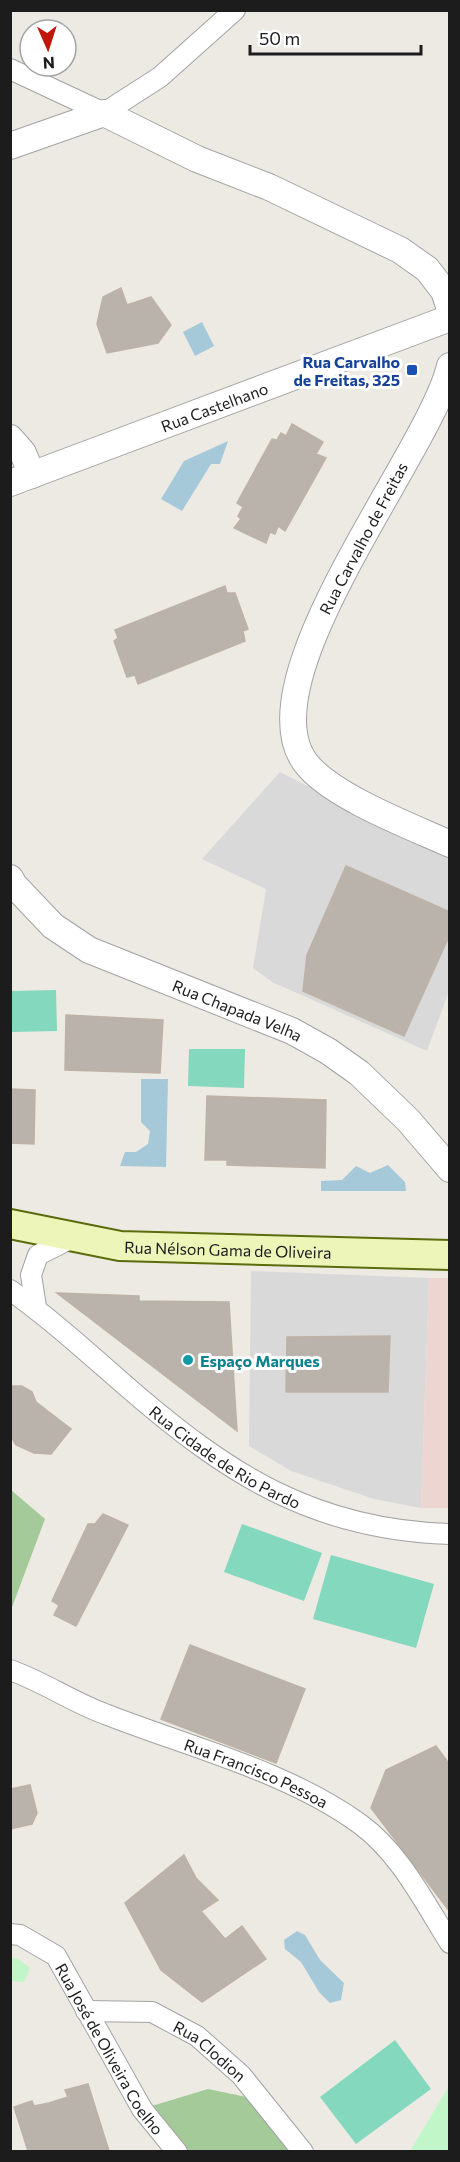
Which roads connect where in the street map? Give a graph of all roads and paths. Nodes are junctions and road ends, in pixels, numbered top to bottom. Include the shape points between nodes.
1 (235, 10) edge
2 (10, 69) edge
3 (104, 113) junction
4 (10, 146) edge
5 (450, 309) edge
6 (450, 318) edge
7 (450, 366) edge
8 (10, 438) edge
9 (21, 479) edge
10 (450, 844) edge
11 (10, 878) edge
12 (450, 1169) edge
13 (10, 1224) edge
14 (72, 1238) junction
15 (450, 1255) edge
16 (10, 1290) edge
17 (36, 1307) junction
18 (450, 1534) edge
19 (10, 1670) edge
20 (10, 1934) edge
21 (450, 1943) edge
22 (86, 2011) junction
23 (177, 2151) edge
24 (303, 2151) edge

1 - 3 street via 160,77
2 - 3 street
3 - 4 street
3 - 5 street via 400,250 428,269 444,291
6 - 9 street, Rua Castelhano
7 - 10 street, Rua Carvalho de Freitas via 434,409 322,611 297,687 292,716 298,749 309,768 345,794
8 - 9 street via 23,453
11 - 12 street, Rua Chapada Velha via 53,926 89,950 292,1030 328,1051 359,1073 408,1120
13 - 14 main road, Rua Nélson Gama de Oliveira
14 - 15 main road, Rua Nélson Gama de Oliveira via 120,1246
14 - 17 street via 38,1255 31,1275
16 - 17 street, Rua Cidade de Rio Pardo
17 - 18 street, Rua Cidade de Rio Pardo via 129,1389 260,1486 318,1511 381,1528
19 - 21 street, Rua Francisco Pessoa via 32,1677 94,1710 284,1781 361,1825 398,1862
20 - 22 street, Rua José de Oliveira Coelho via 20,1935 56,1956
22 - 23 street, Rua José de Oliveira Coelho via 142,2109
22 - 24 street, Rua Clodion via 152,2012 197,2036 241,2075

